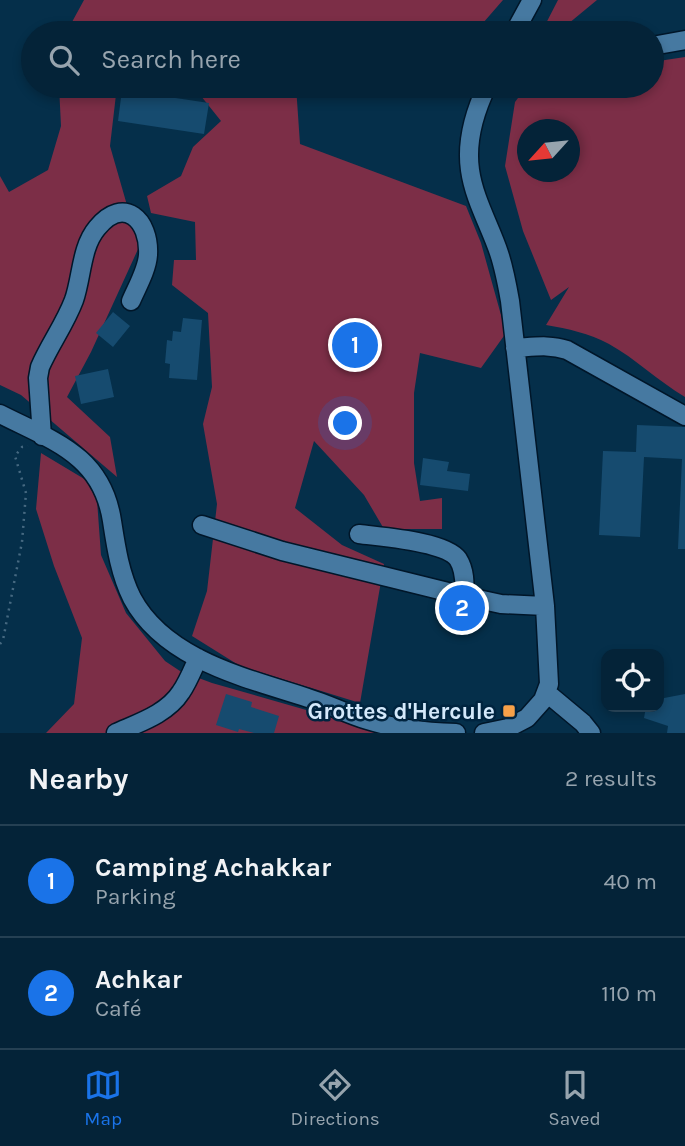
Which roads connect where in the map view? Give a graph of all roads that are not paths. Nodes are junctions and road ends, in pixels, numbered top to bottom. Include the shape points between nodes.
1 (531, 0) edge
2 (520, 21) edge
3 (685, 40) edge
4 (664, 44) edge
5 (482, 98) edge
6 (131, 301) dead end
7 (515, 348) junction
8 (0, 414) edge
9 (685, 416) edge
10 (47, 438) junction
11 (202, 525) dead end
12 (359, 534) dead end
13 (464, 596) junction
14 (545, 606) junction
15 (198, 657) junction
16 (547, 693) junction
17 (510, 731) edge
18 (116, 733) edge
19 (456, 733) edge
20 (484, 733) edge
21 (591, 733) edge

1 - 2 street
3 - 4 street
5 - 7 street via 471,139 470,173 505,275
6 - 10 street via 148,255 144,229 125,211 106,219 88,242 73,303 40,368
7 - 9 street via 557,346 567,350
7 - 14 street
8 - 10 street
10 - 15 street via 74,453 100,482 119,560 133,599 147,620
11 - 13 street via 282,551
12 - 13 street via 448,550 462,567
13 - 14 street
14 - 16 street
15 - 18 street via 170,705
15 - 19 street via 365,720
16 - 17 street
16 - 21 street
17 - 20 street

